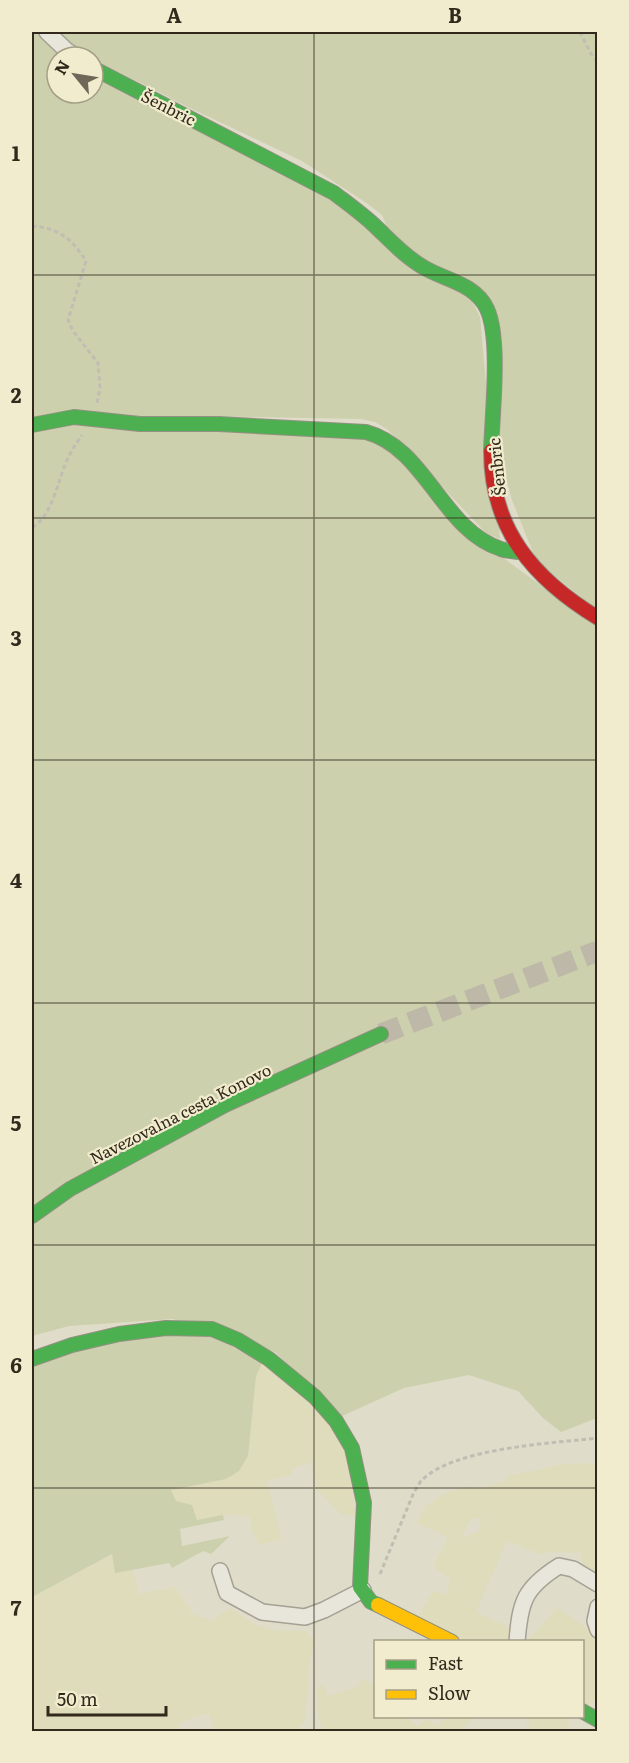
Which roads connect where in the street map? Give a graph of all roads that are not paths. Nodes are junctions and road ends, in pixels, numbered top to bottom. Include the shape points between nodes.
1 (47, 32) edge
2 (61, 45) edge
3 (105, 74) edge
4 (32, 424) edge
5 (519, 552) junction
6 (597, 618) edge
7 (381, 1034) tunnel mouth
8 (32, 1216) edge
9 (32, 1359) edge
10 (220, 1570) dead end
11 (597, 1584) edge
12 (366, 1594) junction
13 (597, 1607) edge
14 (597, 1630) edge
15 (450, 1640) edge
16 (517, 1640) edge
17 (584, 1712) edge
18 (597, 1720) edge

1 - 2 street
3 - 5 street, Šenbric via 334,193 415,261 469,288 484,303 491,325 494,366 491,457 495,492
4 - 5 street via 74,417 140,424 356,429 376,434 394,445 468,527 490,544
5 - 6 street, Šenbric via 544,581
7 - 8 street, Navezovalna cesta Konovo via 225,1105 70,1189
9 - 12 street via 118,1334 166,1328 212,1329 269,1359 315,1397 352,1448 364,1503 360,1587
10 - 12 street via 227,1593 262,1612 305,1617
11 - 16 street via 573,1569 559,1566 543,1576 524,1597
12 - 15 street via 371,1602
13 - 14 street
17 - 18 street

